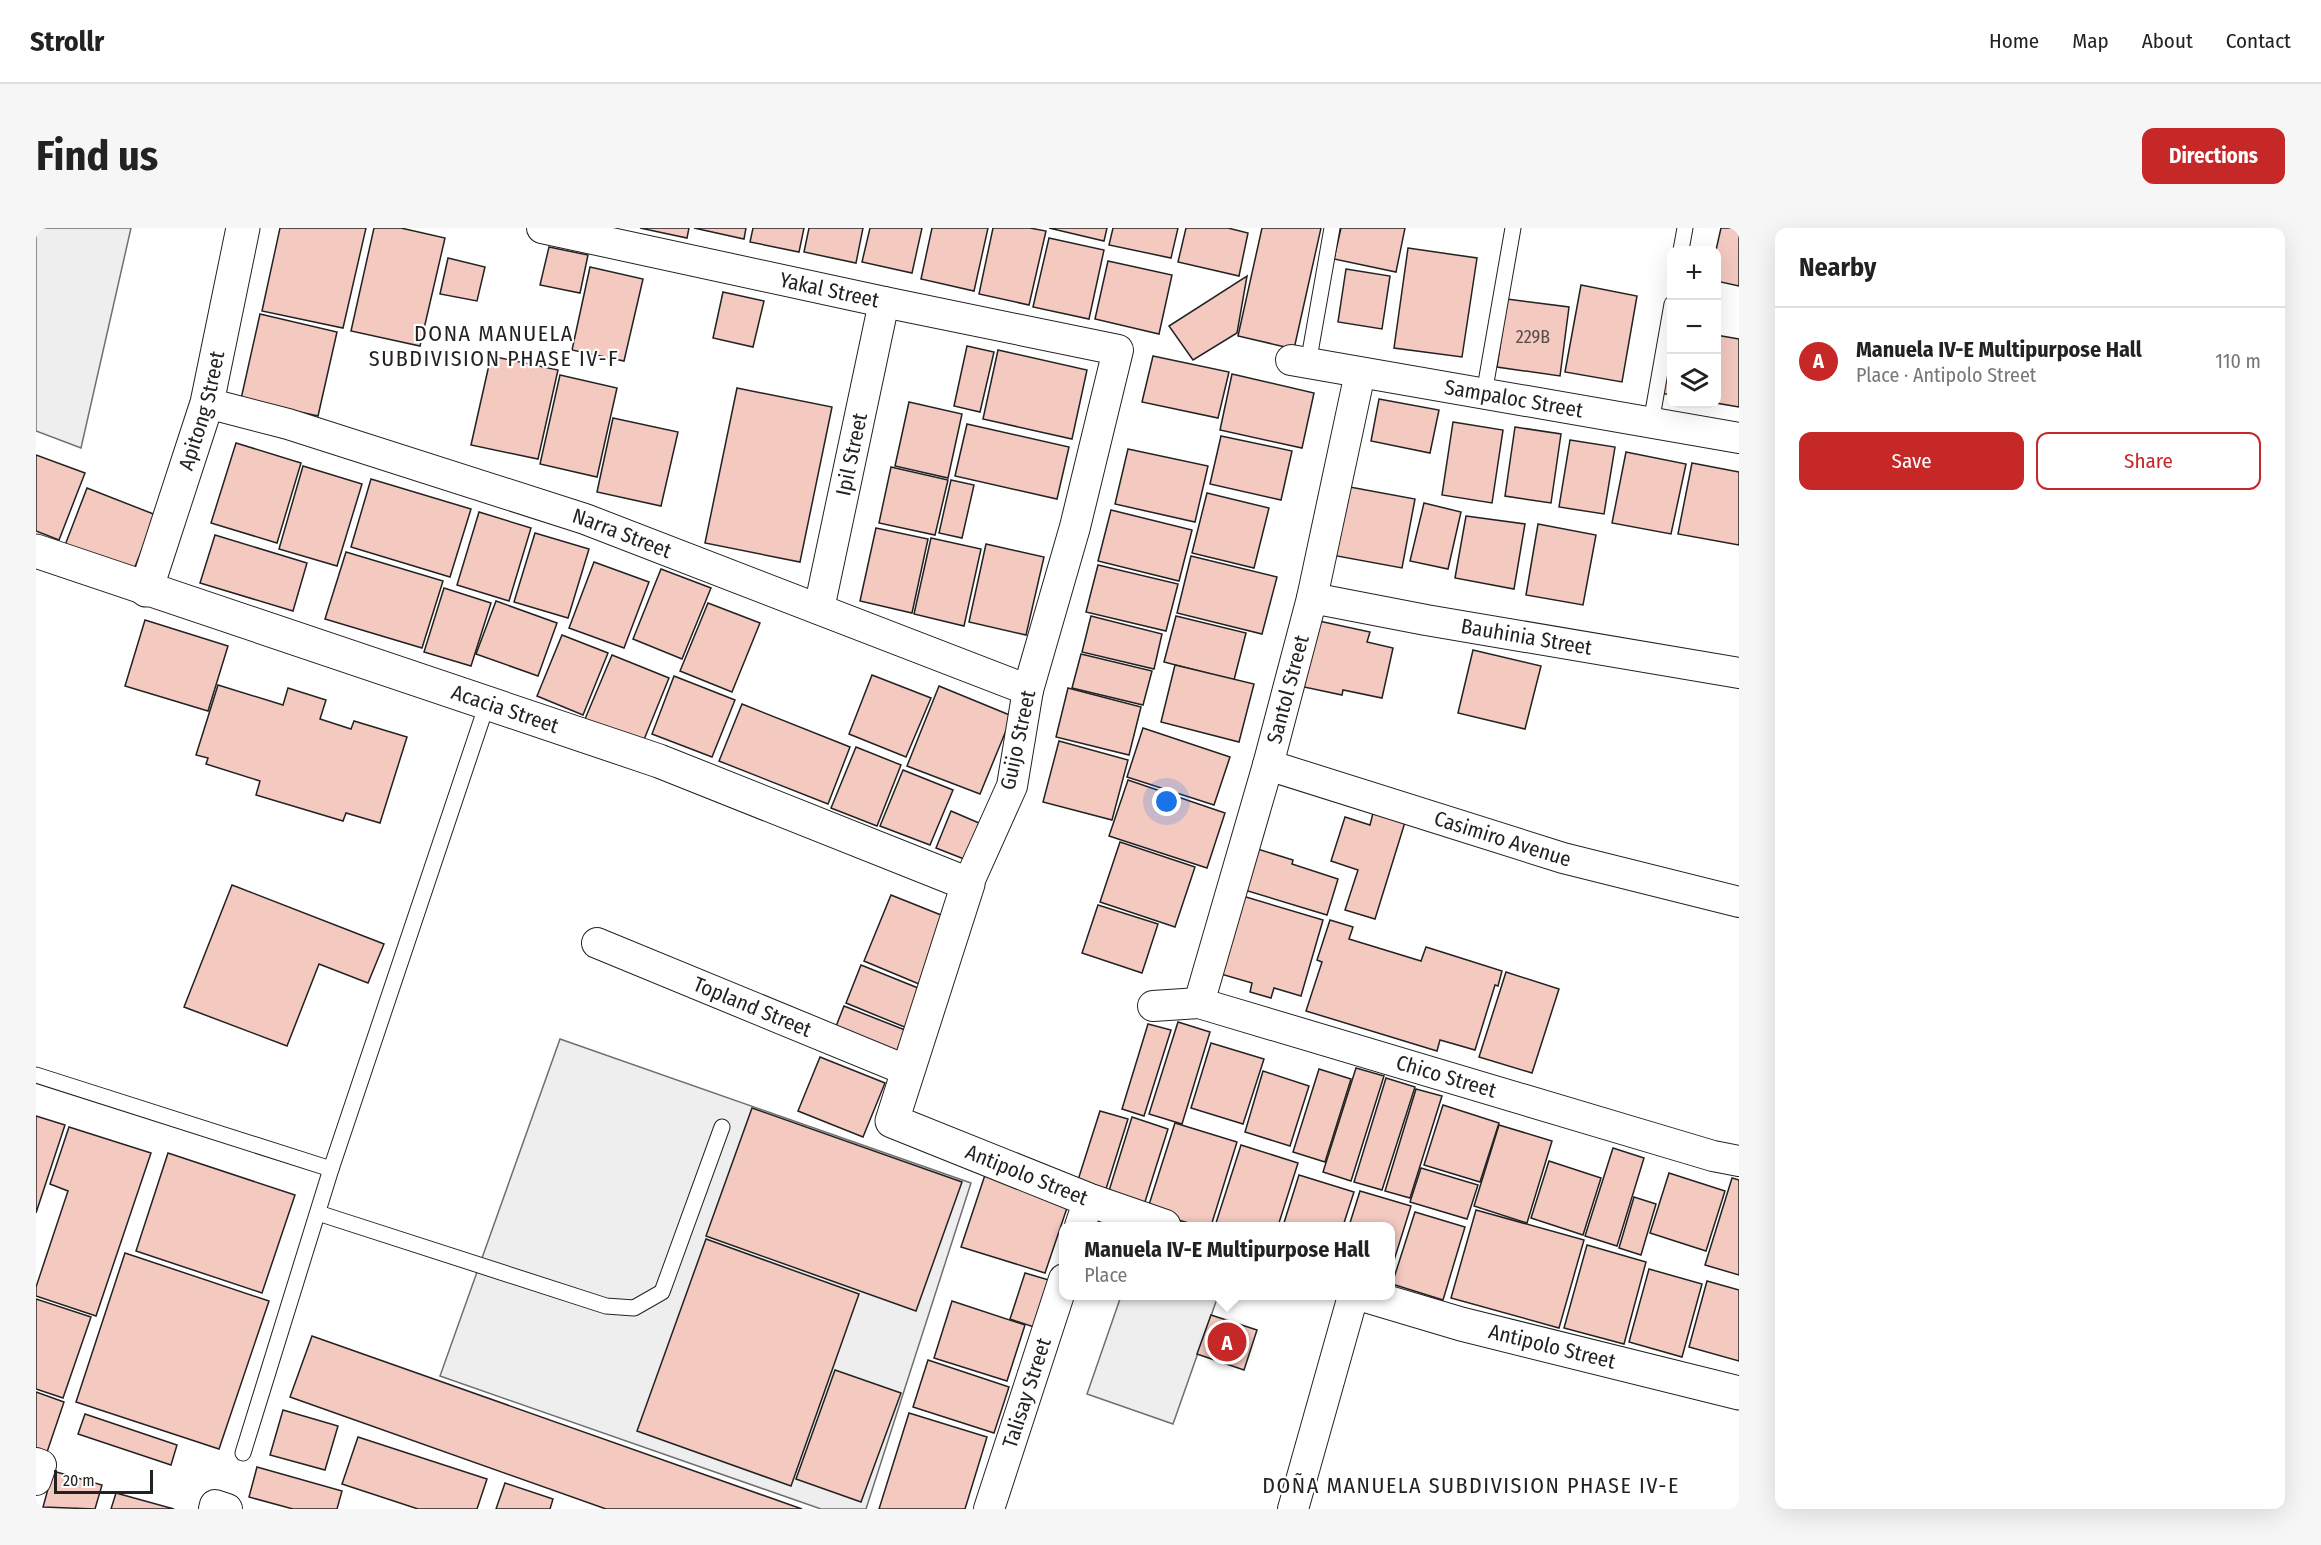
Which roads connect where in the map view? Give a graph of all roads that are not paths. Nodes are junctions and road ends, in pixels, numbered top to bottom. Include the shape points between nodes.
1 (243, 228) edge
2 (542, 228) edge
3 (1332, 228) edge
4 (1513, 228) edge
5 (1685, 228) edge
6 (1682, 246) edge
7 (884, 302) junction
8 (1667, 328) edge
9 (1118, 350) joint
10 (1299, 362) joint
11 (1360, 373) junction
12 (1484, 394) junction
13 (207, 403) junction
14 (1651, 423) junction
15 (1739, 438) edge
16 (36, 551) edge
17 (146, 590) junction
18 (1312, 598) junction
19 (819, 609) junction
20 (1739, 674) edge
21 (1028, 690) junction
22 (487, 704) junction
23 (1268, 765) junction
24 (968, 884) junction
25 (1739, 902) edge
26 (597, 942) dead end
27 (1199, 1003) junction
28 (1153, 1006) dead end
29 (908, 1071) junction
30 (36, 1075) edge
31 (892, 1121) joint
32 (722, 1127) dead end
33 (1739, 1161) edge
34 (331, 1169) junction
35 (318, 1213) junction
36 (1084, 1213) edge
37 (1135, 1222) edge
38 (1059, 1294) edge
39 (1352, 1300) edge
40 (1380, 1300) edge
41 (1739, 1394) edge
42 (243, 1453) dead end
43 (36, 1463) edge
44 (36, 1480) edge
45 (989, 1509) edge
46 (1293, 1509) edge

1 - 13 street, Apitong Street
2 - 7 street, Yakal Street
3 - 10 lane
4 - 12 lane
5 - 6 lane
7 - 9 street, Yakal Street
7 - 19 street, Ipil Street
8 - 14 lane
9 - 21 street, Guijo Street via 1075,527
10 - 11 street, Sampaloc Street
11 - 12 street, Sampaloc Street
11 - 18 street, Santol Street
12 - 14 street, Sampaloc Street
13 - 17 street, Apitong Street
13 - 19 street, Narra Street via 288,424 585,519
14 - 15 street, Sampaloc Street
16 - 17 street, Acacia Street
17 - 22 street, Acacia Street
18 - 20 street, Bauhinia Street
18 - 23 street, Santol Street
19 - 21 street, Narra Street
21 - 24 street, Guijo Street via 1012,786
22 - 24 street, Acacia Street via 659,761
22 - 34 lane
23 - 25 street, Casimiro Avenue via 1563,858
23 - 27 street, Santol Street
24 - 29 street, Guijo Street
26 - 29 street, Topland Street
27 - 28 street, Chico Street
27 - 33 street, Chico Street
29 - 31 street, Guijo Street
30 - 34 lane
31 - 36 street, Antipolo Street
32 - 35 lane via 662,1293 634,1308 606,1306
34 - 35 lane
35 - 42 lane
36 - 37 street, Antipolo Street
38 - 45 street, Talisay Street
39 - 46 street
40 - 41 street, Antipolo Street
43 - 44 street via 41,1465

